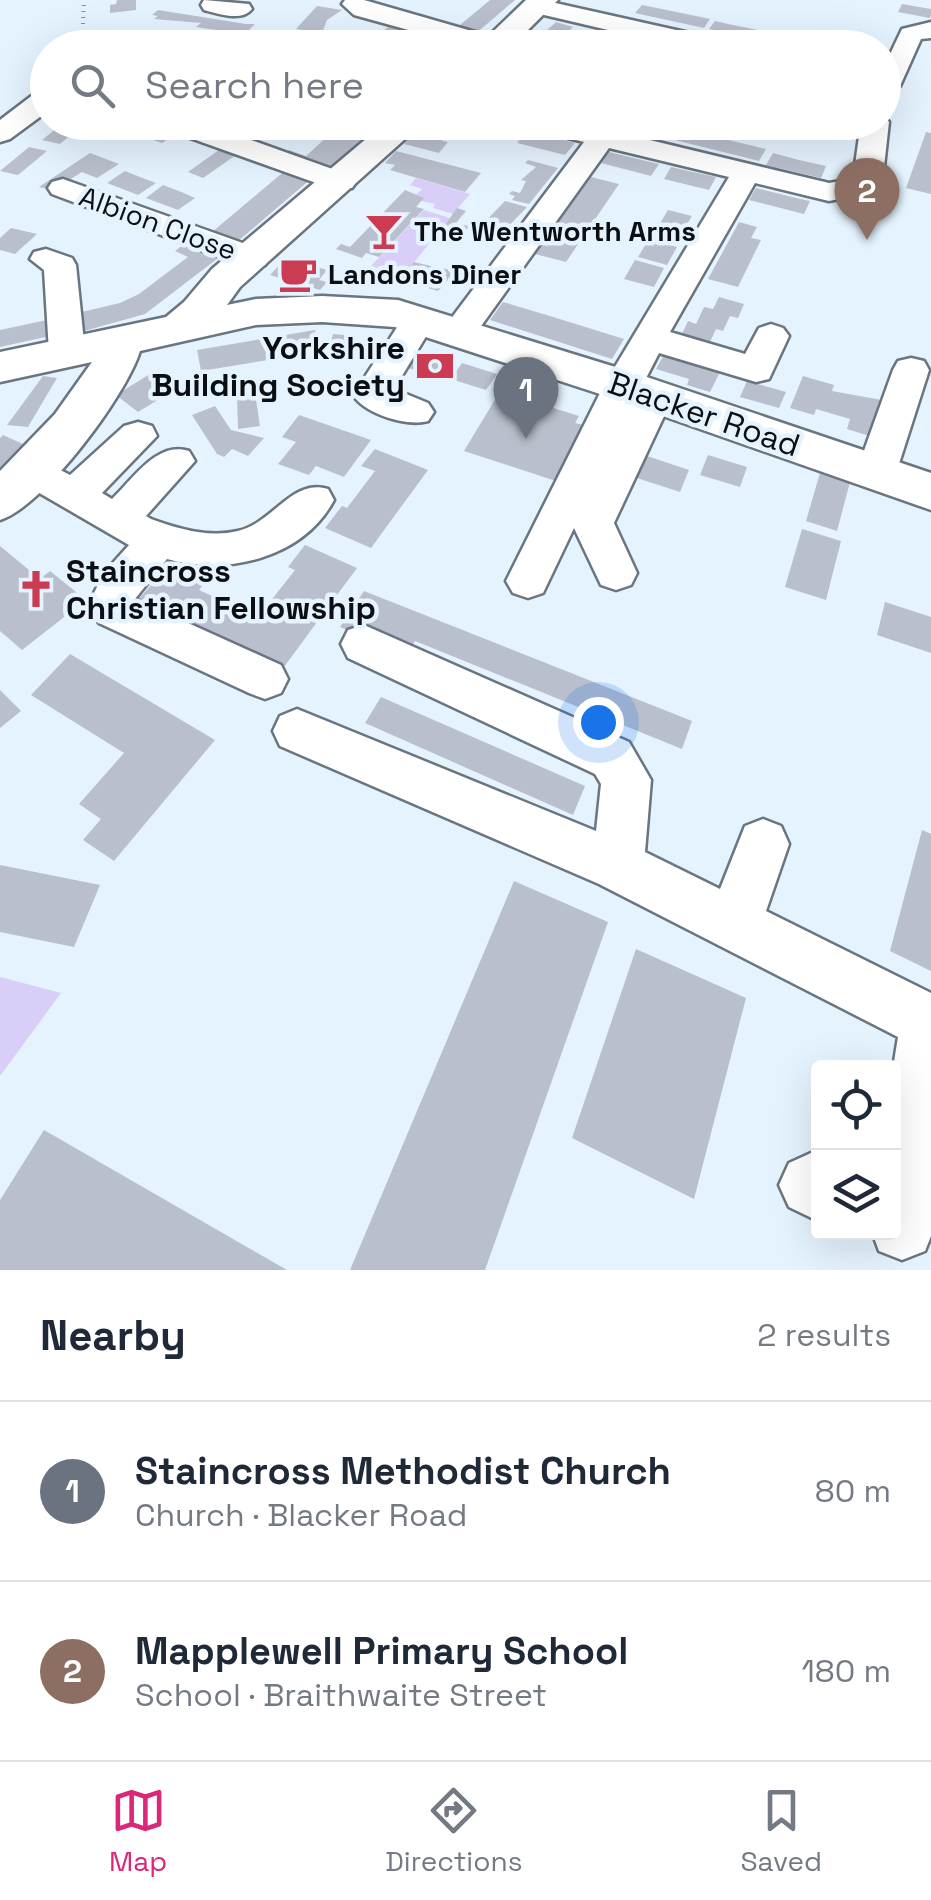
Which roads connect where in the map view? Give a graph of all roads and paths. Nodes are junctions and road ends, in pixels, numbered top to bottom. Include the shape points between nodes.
1 (540, 3) edge
2 (354, 4) dead end
3 (435, 30) edge
4 (510, 30) edge
5 (649, 30) edge
6 (931, 30) edge
7 (901, 57) edge
8 (30, 111) edge
9 (0, 134) edge
10 (224, 140) edge
11 (241, 140) edge
12 (391, 140) edge
13 (598, 140) edge
14 (608, 140) edge
15 (873, 140) edge
16 (236, 144) junction
17 (746, 173) junction
18 (63, 188) dead end
19 (342, 194) junction
20 (46, 260) dead end
21 (250, 260) junction
22 (256, 312) junction
23 (182, 325) junction
24 (439, 326) junction
25 (771, 336) dead end
26 (649, 338) junction
27 (122, 340) junction
28 (67, 352) junction
29 (0, 367) edge
30 (911, 370) dead end
31 (638, 391) junction
32 (415, 412) dead end
33 (138, 436) dead end
34 (176, 461) dead end
35 (876, 474) junction
36 (16, 485) edge
37 (931, 492) edge
38 (74, 495) junction
39 (314, 500) dead end
40 (117, 520) junction
41 (158, 542) junction
42 (616, 573) dead end
43 (528, 581) dead end
44 (364, 644) dead end
45 (265, 680) dead end
46 (297, 731) dead end
47 (763, 844) dead end
48 (618, 866) junction
49 (734, 924) junction
50 (930, 1023) edge
51 (909, 1231) edge

1 - 4 main road
1 - 5 street
2 - 3 street
6 - 7 street via 911,34
8 - 9 street
10 - 16 street
11 - 16 street
12 - 19 main road
13 - 24 street
14 - 17 street
15 - 17 street via 867,185 848,191
16 - 19 street
17 - 26 street
18 - 21 street, Albion Close
19 - 21 main road
20 - 28 street via 60,265
21 - 22 main road
21 - 23 main road
22 - 23 main road, Blacker Road
22 - 24 main road, Blacker Road via 362,310
23 - 27 main road, Blacker Road
24 - 31 main road, Blacker Road
24 - 32 street via 372,395
25 - 26 street via 756,370
26 - 31 street
27 - 28 main road, Blacker Road
27 - 36 main road via 95,392
28 - 29 main road, Blacker Road
30 - 35 street
31 - 35 main road, Blacker Road
31 - 42 street via 594,523
31 - 43 street
33 - 38 street
34 - 40 street
35 - 37 main road, Blacker Road
36 - 38 street
38 - 40 street
39 - 41 street via 270,540 210,550
40 - 41 street
41 - 45 street via 119,585 115,610
44 - 48 street via 612,758 626,780
46 - 48 street
47 - 49 street
48 - 49 street
49 - 50 street
50 - 51 street

